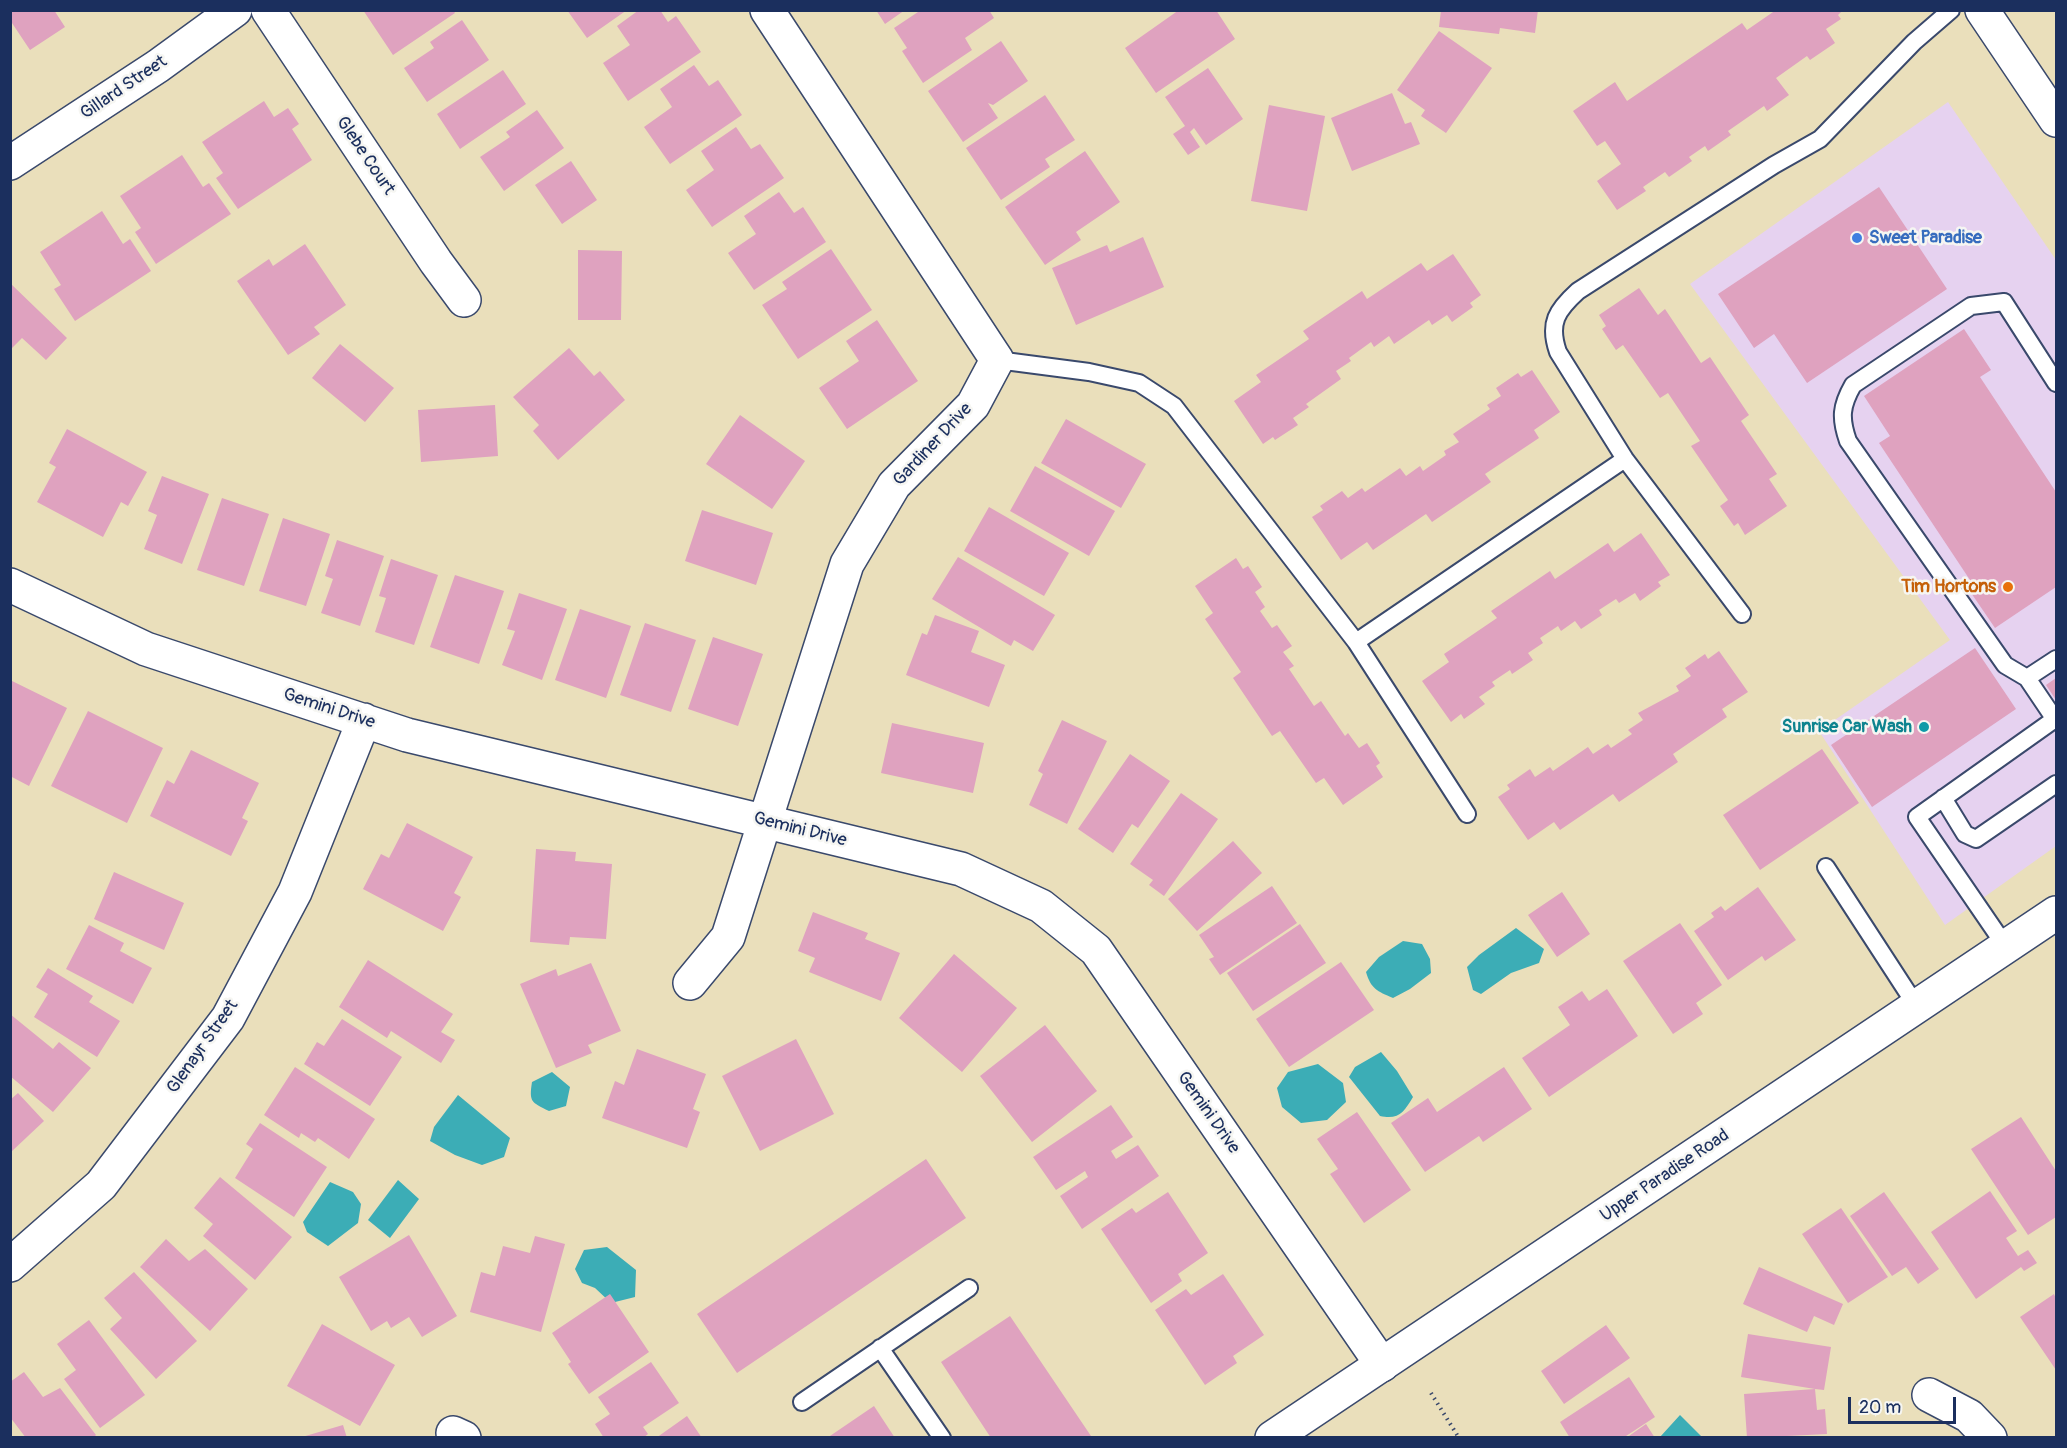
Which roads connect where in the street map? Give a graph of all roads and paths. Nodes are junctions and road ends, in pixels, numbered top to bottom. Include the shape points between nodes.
1 (235, 10) edge
2 (268, 10) edge
3 (767, 10) edge
4 (1952, 10) edge
5 (1982, 10) edge
6 (2056, 120) edge
7 (10, 163) edge
8 (464, 300) dead end
9 (997, 360) junction
10 (2056, 383) edge
11 (1625, 459) junction
12 (10, 585) edge
13 (1742, 614) dead end
14 (1356, 642) junction
15 (2056, 658) edge
16 (2027, 678) junction
17 (364, 720) junction
18 (2056, 720) edge
19 (2056, 784) edge
20 (1943, 798) junction
21 (1467, 814) dead end
22 (765, 822) junction
23 (1826, 867) dead end
24 (2056, 913) edge
25 (2006, 947) junction
26 (690, 982) dead end
27 (1917, 1006) junction
28 (10, 1265) edge
29 (969, 1288) dead end
30 (880, 1348) junction
31 (1382, 1365) junction
32 (1431, 1393) dead end
33 (1929, 1395) dead end
34 (801, 1402) dead end
35 (942, 1437) edge
36 (1272, 1437) edge
37 (1459, 1437) edge
38 (1990, 1437) edge

1 - 7 street, Gillard Street via 158,66
2 - 8 street, Glebe Court
3 - 9 street
4 - 11 lane via 1914,42 1820,139 1578,291 1561,307 1553,337 1558,352
5 - 6 street
9 - 14 lane via 1139,383 1174,406
9 - 22 street, Gardiner Drive via 973,405 894,485 847,564
10 - 16 lane via 2004,302 1971,306 1853,385 1842,412 1843,427 1854,451 2005,665
11 - 13 lane
11 - 14 lane
12 - 17 street, Gemini Drive via 146,649
14 - 21 lane
15 - 16 lane
16 - 18 lane
17 - 22 street, Gemini Drive via 407,735
17 - 28 street, Glenayr Street via 295,892 228,1018 101,1185
18 - 20 lane
19 - 20 lane via 1976,839 1965,834
20 - 25 lane via 1917,817
22 - 26 street, Gardiner Drive via 728,937
22 - 31 street, Gemini Drive via 961,869 1041,906 1096,950
23 - 27 lane
24 - 25 street, Upper Paradise Road
25 - 27 street, Upper Paradise Road
27 - 31 street, Upper Paradise Road
29 - 30 lane
30 - 34 lane
30 - 35 lane
31 - 36 street, Upper Paradise Road
32 - 37 path
33 - 38 street via 1969,1416

